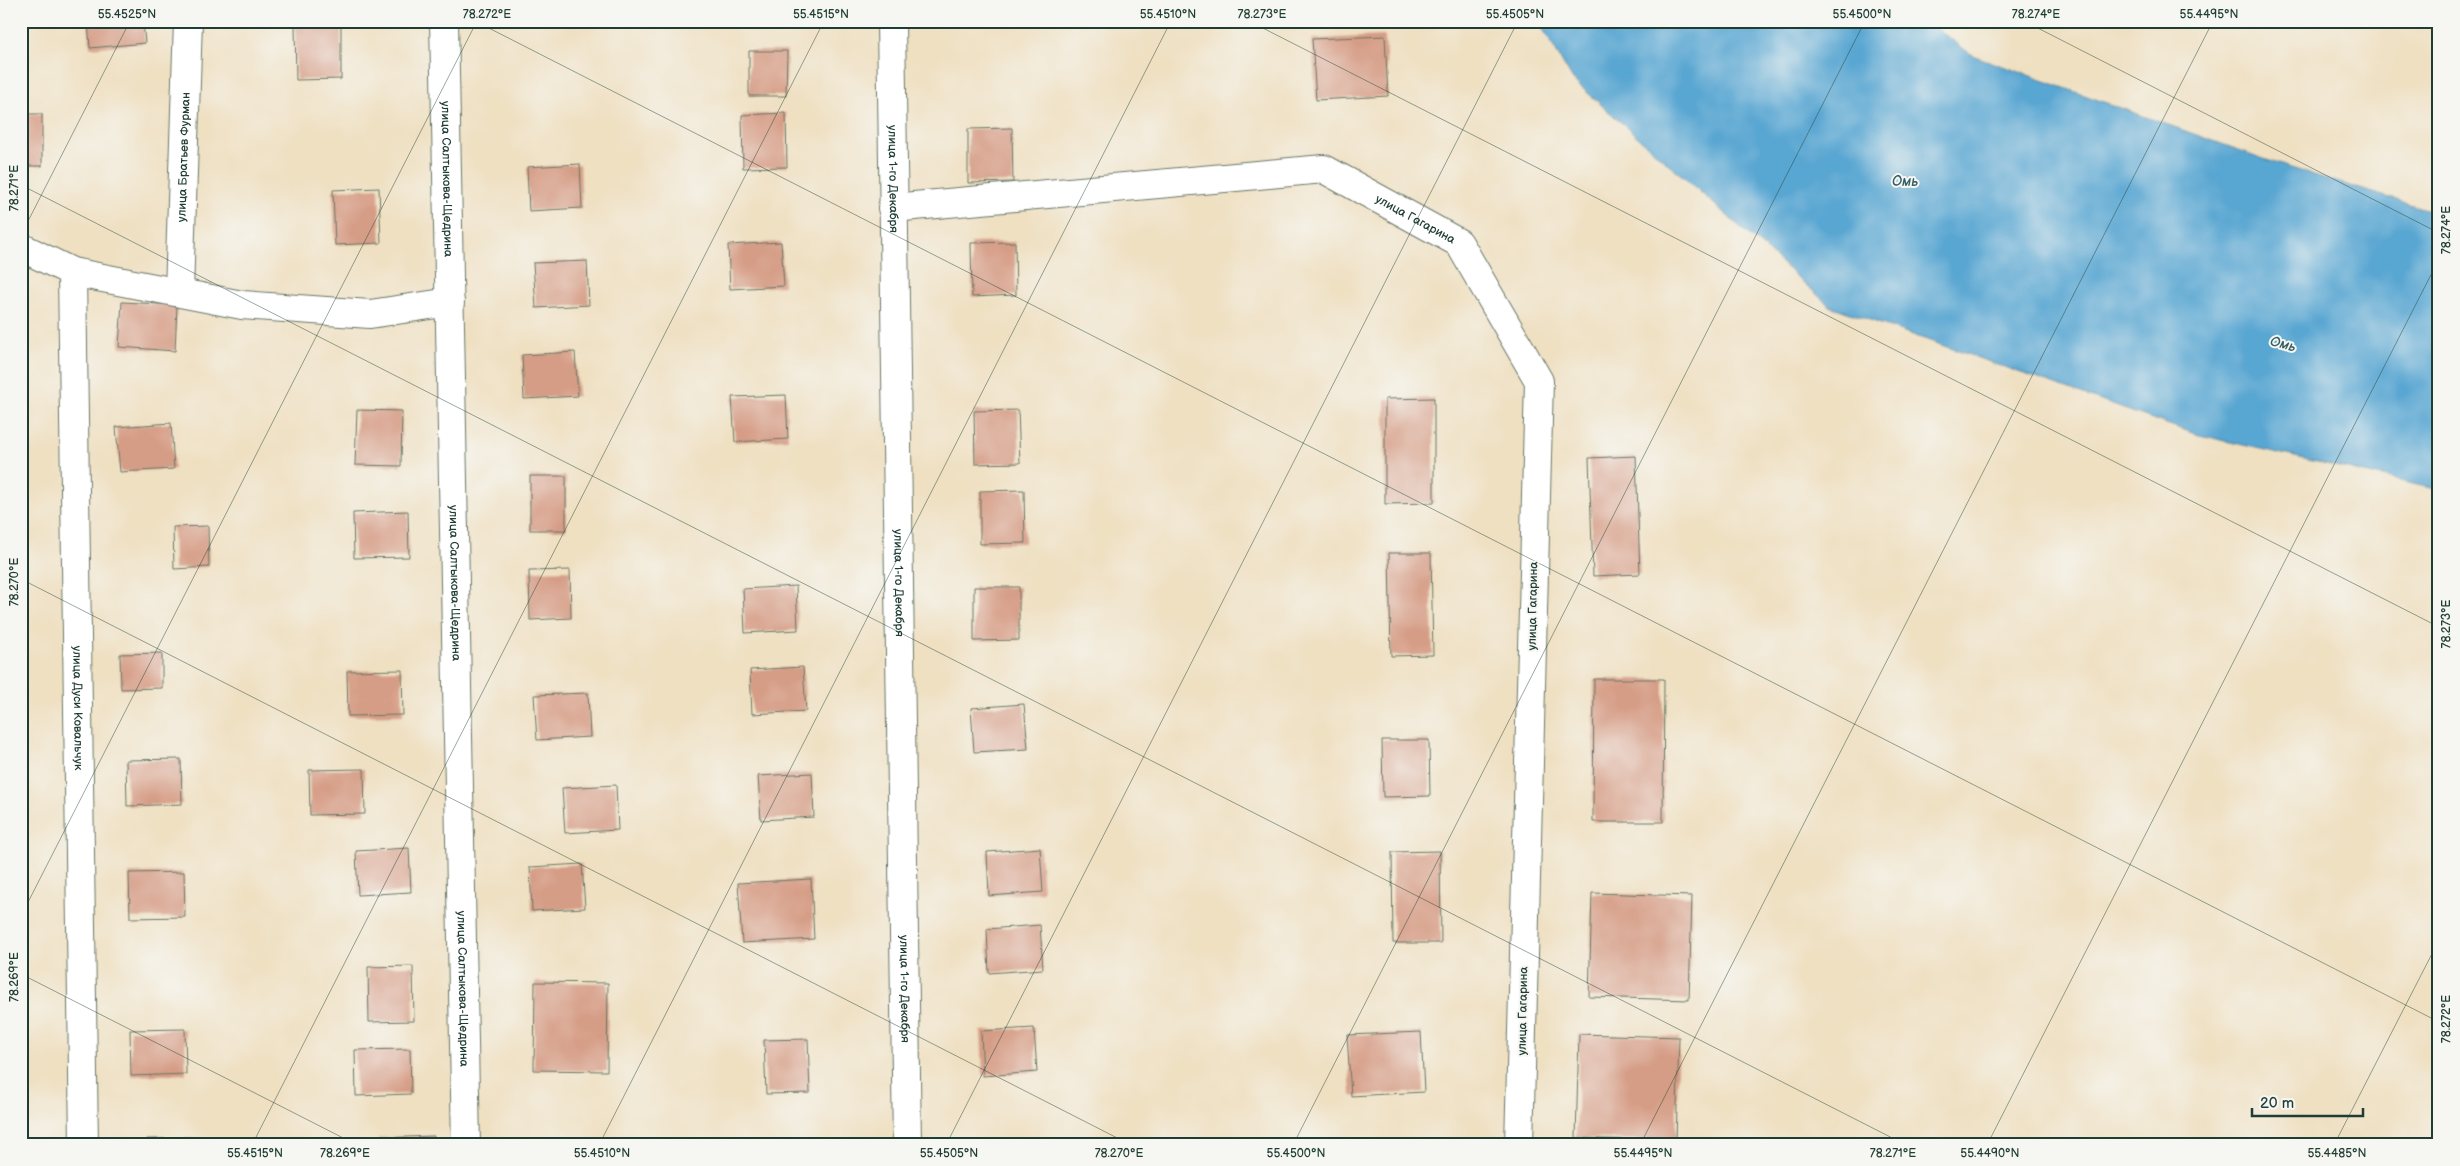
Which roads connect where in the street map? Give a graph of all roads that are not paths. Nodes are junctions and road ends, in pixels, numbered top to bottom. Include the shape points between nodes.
1 (188, 21) edge
2 (444, 21) edge
3 (891, 21) edge
4 (892, 208) junction
5 (21, 247) edge
6 (72, 272) junction
7 (179, 292) junction
8 (450, 302) junction
9 (84, 1145) edge
10 (466, 1145) edge
11 (907, 1145) edge
12 (1519, 1145) edge

1 - 7 street, улица Братьев Фурман
2 - 8 street, улица Салтыкова-Щедрина
3 - 4 street, улица 1-го Декабря
4 - 11 street, улица 1-го Декабря
4 - 12 street, улица Гагарина via 1324,169 1459,243 1539,382
5 - 6 street
6 - 7 street
6 - 9 street, улица Дуси Ковальчук
7 - 8 street via 242,305 370,314
8 - 10 street, улица Салтыкова-Щедрина

